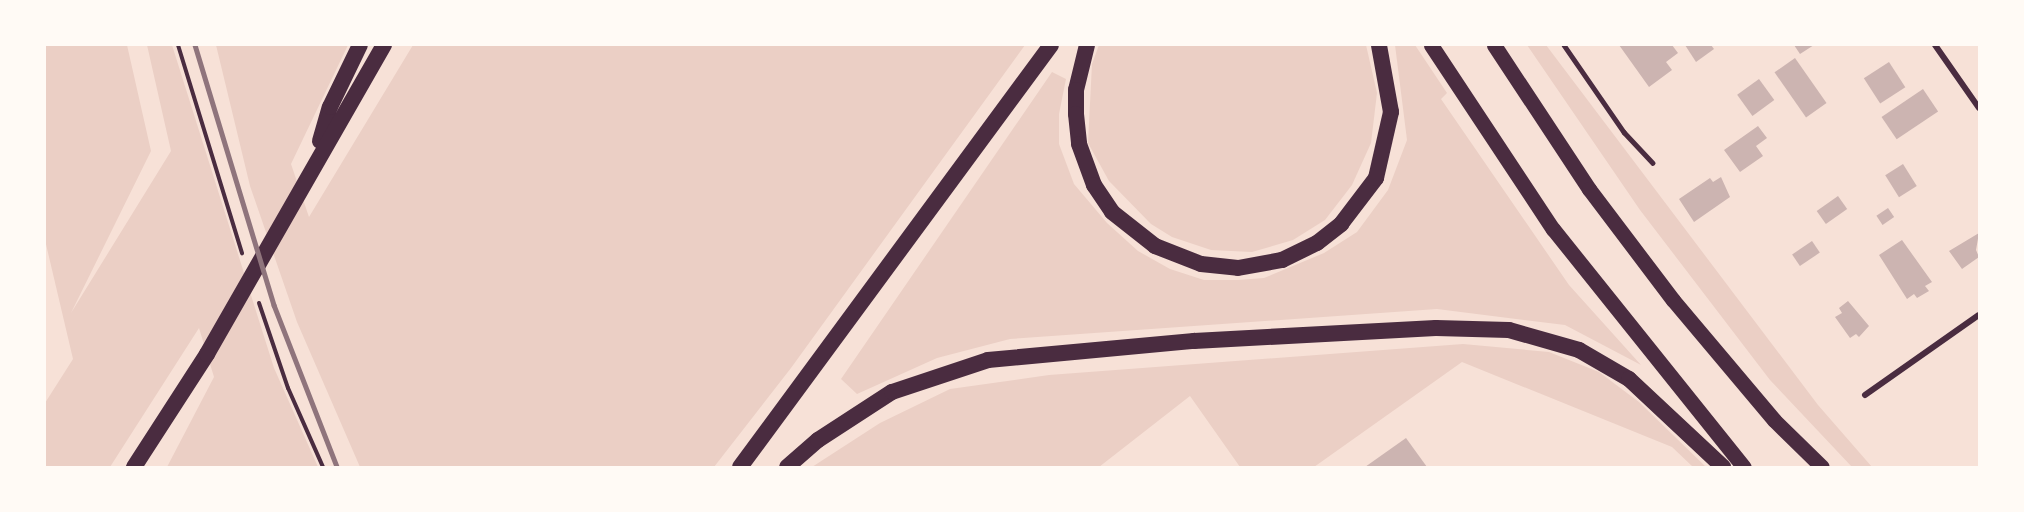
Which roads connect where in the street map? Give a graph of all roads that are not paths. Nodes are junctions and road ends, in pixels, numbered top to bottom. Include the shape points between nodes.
1 (360, 45) edge
2 (384, 45) edge
3 (1051, 45) edge
4 (1087, 45) edge
5 (1379, 45) edge
6 (1431, 45) edge
7 (1494, 45) edge
8 (1564, 45) edge
9 (1935, 45) edge
10 (1979, 108) edge
11 (1653, 163) dead end
12 (310, 170) junction
13 (1979, 315) edge
14 (1865, 395) dead end
15 (134, 467) edge
16 (740, 467) edge
17 (787, 467) edge
18 (1723, 467) edge
19 (1744, 467) edge
20 (1821, 467) edge

1 - 12 highway via 330,107
2 - 12 highway
3 - 16 highway
4 - 5 highway via 1076,90 1076,114 1079,144 1094,185 1113,212 1155,246 1201,264 1238,268 1282,260 1317,243 1341,224 1376,178 1391,112
6 - 19 main road via 1553,229
7 - 20 main road via 1589,189 1673,300 1774,420
8 - 11 lane via 1624,132
9 - 10 street
12 - 15 highway via 207,354
13 - 14 street
17 - 18 highway via 818,440 892,392 988,360 1194,341 1436,328 1509,330 1579,350 1629,379

